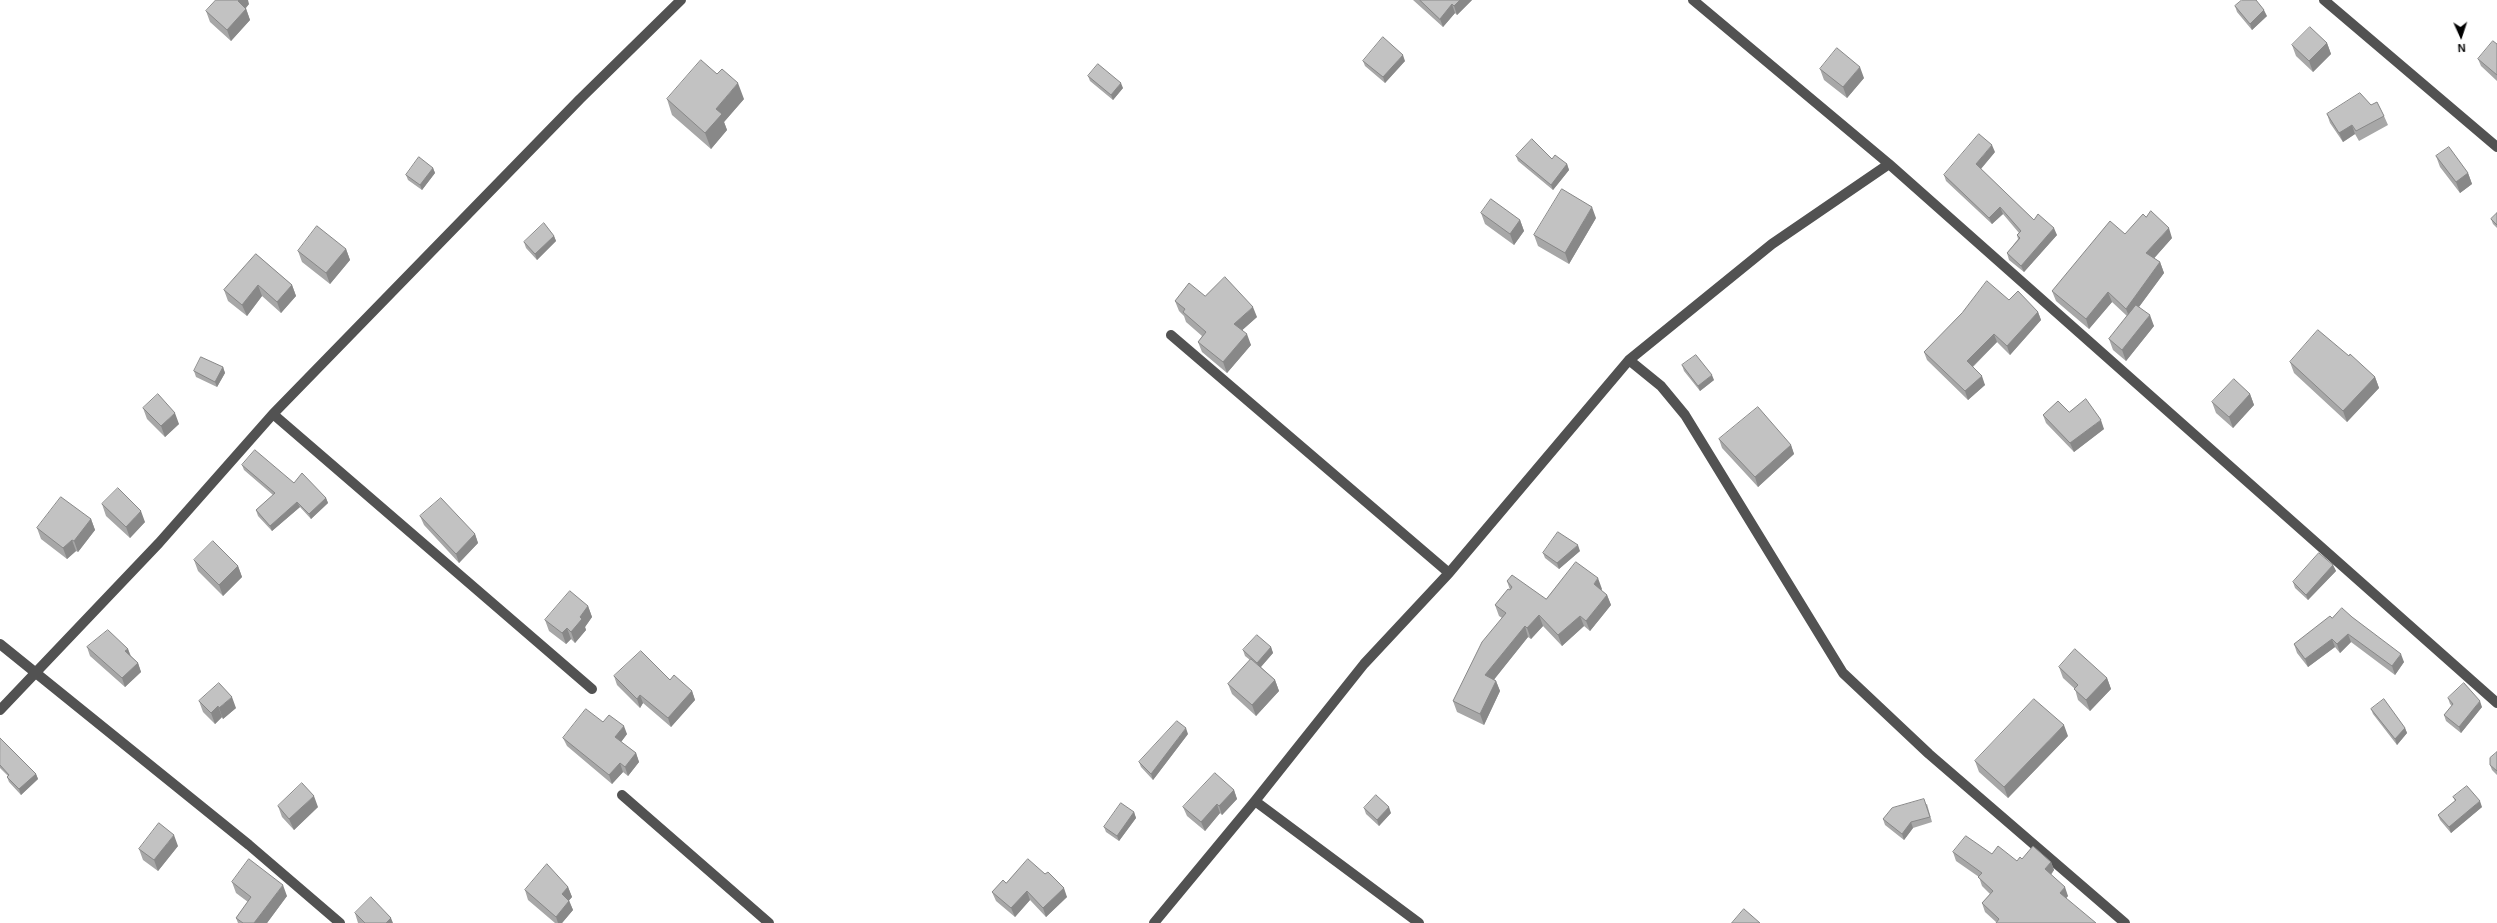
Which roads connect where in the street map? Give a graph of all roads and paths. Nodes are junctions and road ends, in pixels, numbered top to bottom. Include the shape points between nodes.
1 (681, 0) edge
2 (1694, 0) edge
3 (2324, 0) edge
4 (2497, 147) edge
5 (1889, 164) junction
6 (1171, 335) dead end
7 (1629, 360) junction
8 (273, 414) junction
9 (1449, 574) junction
10 (0, 644) edge
11 (35, 675) junction
12 (592, 689) dead end
13 (2497, 703) edge
14 (0, 710) edge
15 (622, 795) dead end
16 (1255, 801) junction
17 (340, 923) edge
18 (769, 923) edge
19 (1154, 923) edge
20 (1419, 923) edge
21 (2125, 923) edge

1 - 8 street via 580,99
2 - 5 street
3 - 4 street
5 - 7 street via 1772,244
5 - 13 street
6 - 9 street
7 - 9 street
7 - 21 street via 1661,386 1685,415 1843,673 1929,754
8 - 11 street via 159,543
8 - 12 street
9 - 16 street via 1364,664
10 - 11 street
11 - 14 street
11 - 17 street via 249,845
15 - 18 street
16 - 19 street
16 - 20 street

